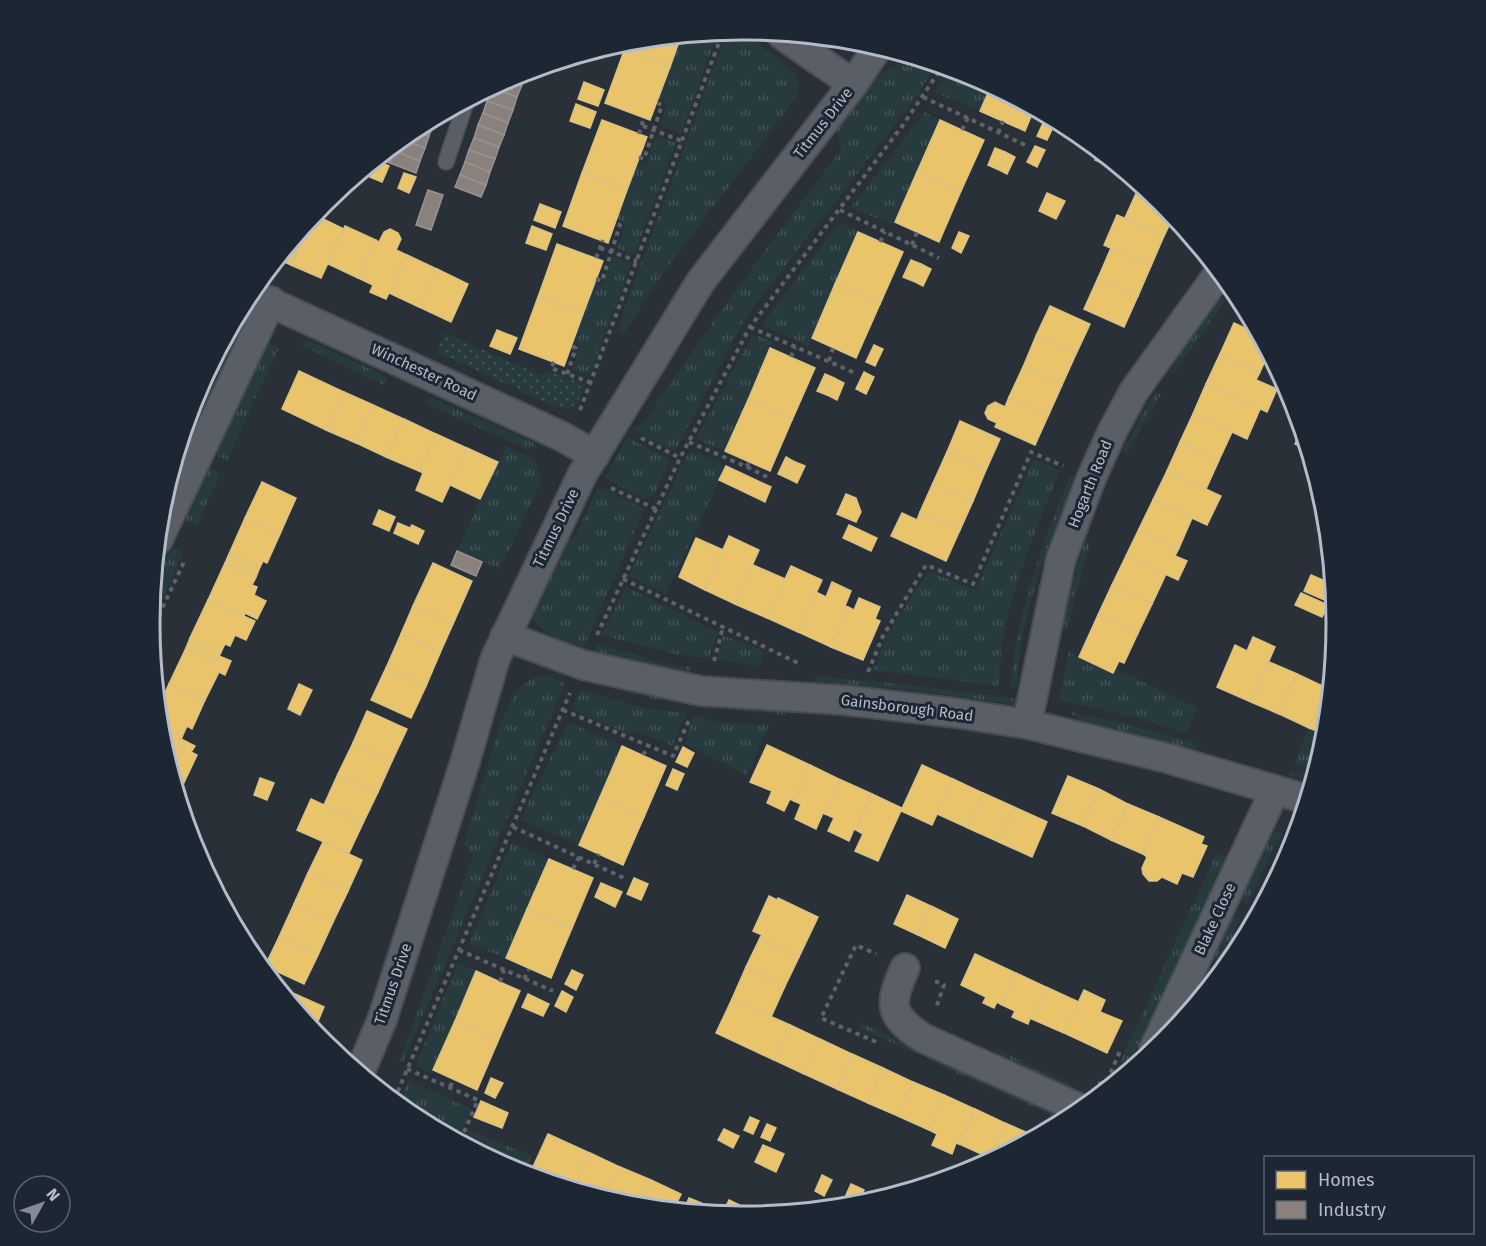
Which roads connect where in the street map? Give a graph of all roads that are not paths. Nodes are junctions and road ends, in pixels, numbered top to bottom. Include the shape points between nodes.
1 (794, 43) edge
2 (872, 55) edge
3 (853, 84) junction
4 (462, 113) edge
5 (446, 162) dead end
6 (1214, 280) edge
7 (260, 297) edge
8 (259, 298) edge
9 (595, 455) junction
10 (173, 504) edge
11 (505, 636) junction
12 (1027, 724) junction
13 (1275, 790) junction
14 (1299, 797) edge
15 (905, 968) road end
16 (1166, 1023) edge
17 (363, 1064) edge
18 (1083, 1095) edge

1 - 3 street
2 - 3 street, Titmus Drive
3 - 9 street, Titmus Drive via 701,281
4 - 5 lane
6 - 12 street, Hogarth Road via 1134,390 1091,479 1061,559
7 - 9 street, Winchester Road via 561,435
8 - 10 street
9 - 11 street, Titmus Drive
11 - 12 street, Gainsborough Road via 583,665 701,691 843,700
11 - 17 street, Titmus Drive via 382,1020
12 - 13 street, Gainsborough Road via 1126,747
13 - 14 street, Gainsborough Road
13 - 16 street, Blake Close
15 - 18 street via 895,990 894,1004 906,1027 923,1038

